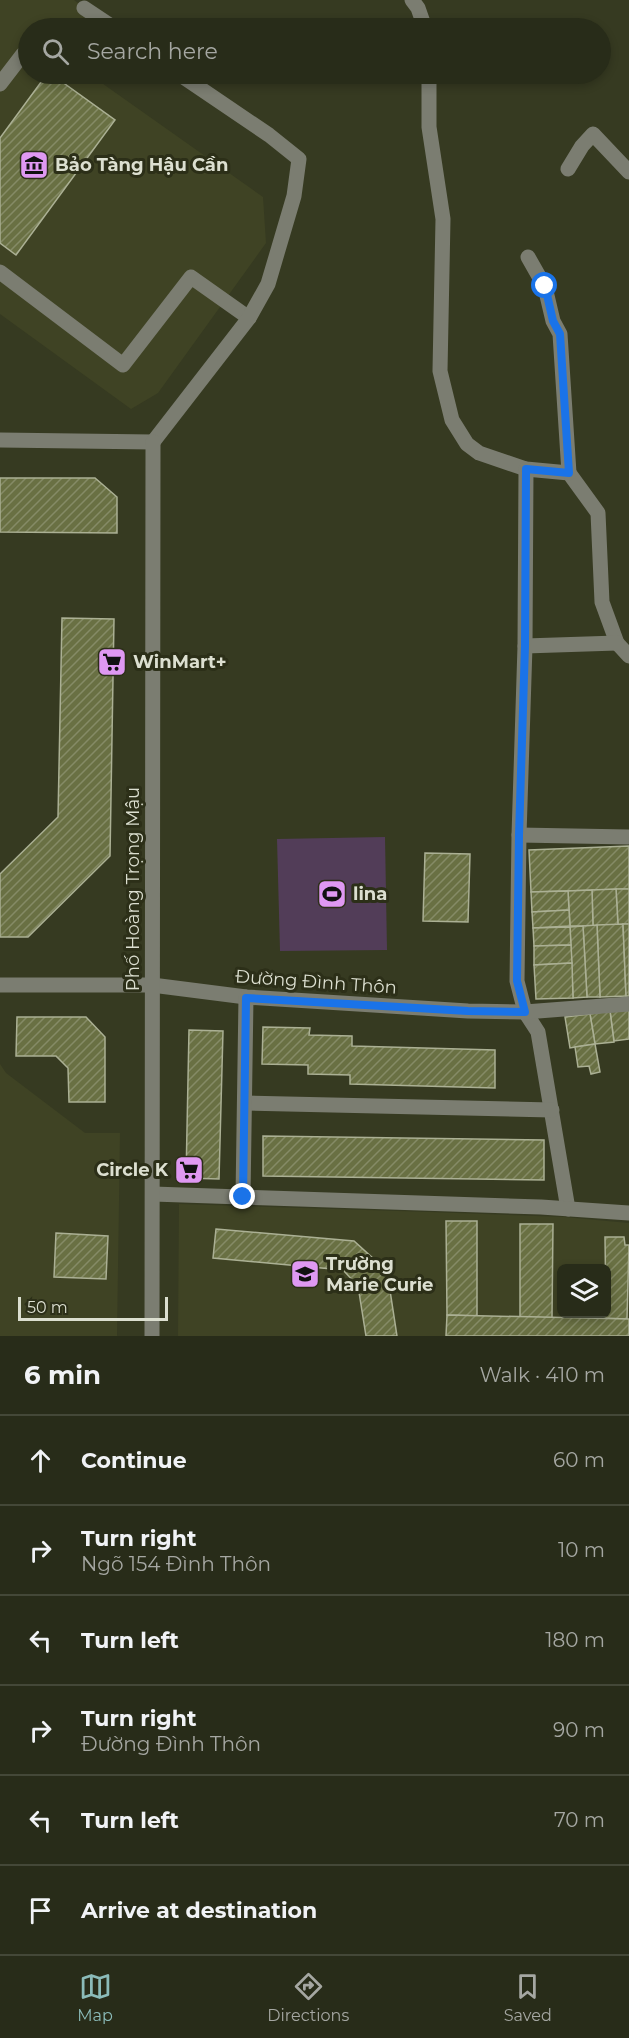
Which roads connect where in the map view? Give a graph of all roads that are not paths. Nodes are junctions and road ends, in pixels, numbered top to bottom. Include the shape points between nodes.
1 (412, 0) edge
2 (84, 8) dead end
3 (99, 18) edge
4 (422, 18) edge
5 (18, 61) edge
6 (0, 84) edge
7 (194, 84) edge
8 (429, 84) edge
9 (568, 169) dead end
10 (629, 172) edge
11 (528, 257) dead end
12 (0, 272) edge
13 (249, 318) junction
14 (0, 440) edge
15 (153, 442) junction
16 (526, 469) junction
17 (569, 473) junction
18 (617, 643) junction
19 (525, 646) junction
20 (629, 656) edge
21 (519, 835) junction
22 (629, 837) edge
23 (0, 985) edge
24 (152, 985) junction
25 (246, 998) junction
26 (629, 1004) edge
27 (525, 1012) junction
28 (244, 1103) junction
29 (552, 1110) junction
30 (153, 1194) junction
31 (243, 1197) junction
32 (568, 1209) junction
33 (629, 1213) edge
34 (152, 1336) edge

1 - 4 street
2 - 3 street
5 - 6 street
7 - 13 street via 299,159 294,196 268,284
8 - 16 street via 429,127 443,219 440,371 452,420 467,444 479,453
9 - 10 street via 593,134
11 - 17 street via 545,286 560,334
12 - 13 street via 123,365 191,277
13 - 15 street
14 - 15 street
15 - 24 street, Phố Hoàng Trọng Mậu
16 - 17 street
16 - 19 street
17 - 18 street via 598,513 602,602
18 - 19 street
18 - 20 street
19 - 21 street
21 - 22 street
21 - 27 street via 517,981
23 - 24 street, Đường Đình Thôn
24 - 25 street, Đường Đình Thôn
24 - 30 street, Phố Hoàng Trọng Mậu
25 - 27 street, Đường Đình Thôn
25 - 28 street
26 - 27 street, Đường Đình Thôn
27 - 29 street via 538,1032
28 - 29 street
28 - 31 street
29 - 32 street
30 - 31 street
30 - 34 street, Phố Hoàng Trọng Mậu
31 - 32 street
32 - 33 street

